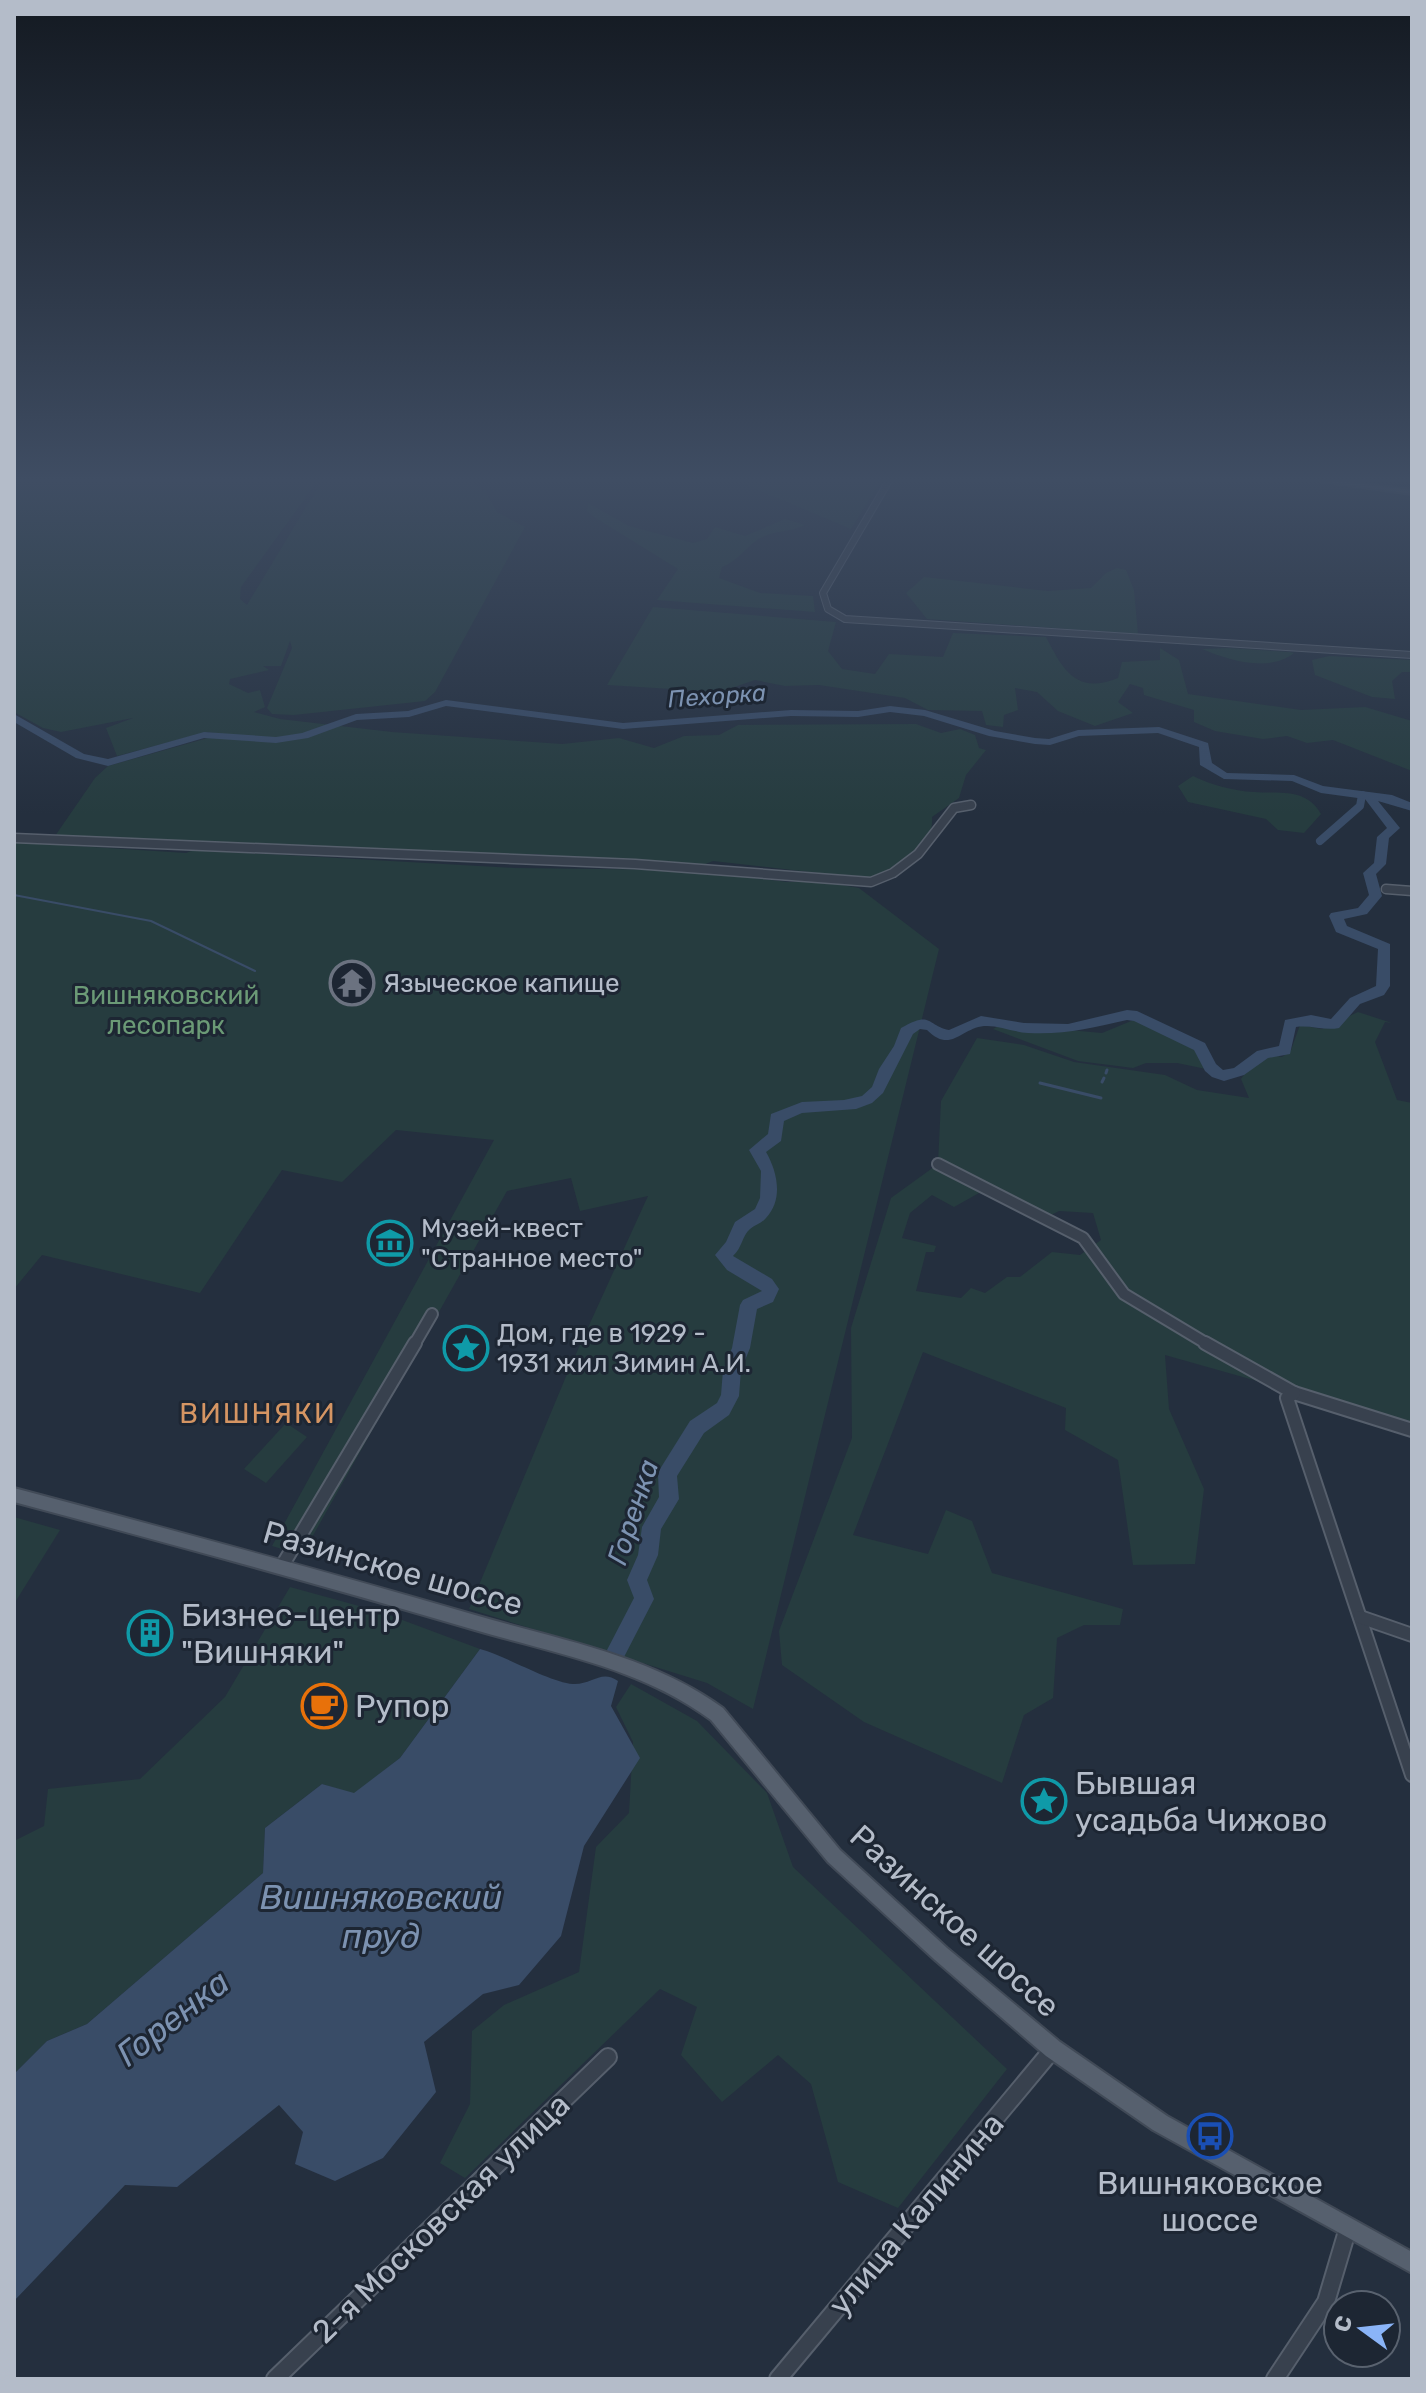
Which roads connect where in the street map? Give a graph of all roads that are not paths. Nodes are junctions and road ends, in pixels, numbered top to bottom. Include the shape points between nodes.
1 (824, 591) edge
2 (1412, 655) edge
3 (971, 805) dead end
4 (14, 838) edge
5 (1386, 889) dead end
6 (1412, 891) edge
7 (938, 1164) dead end
8 (432, 1314) dead end
9 (1294, 1393) junction
10 (1412, 1430) edge
11 (14, 1495) edge
12 (282, 1566) junction
13 (1360, 1617) junction
14 (1412, 1635) edge
15 (1412, 1775) edge
16 (1053, 2049) junction
17 (608, 2057) dead end
18 (1348, 2228) junction
19 (1412, 2263) edge
20 (275, 2379) edge
21 (778, 2379) edge
22 (1275, 2379) edge

1 - 2 street via 824,604 834,616 851,621
3 - 4 street via 951,808 911,861 871,882 675,866
5 - 6 street
7 - 9 street via 1083,1238 1124,1294
8 - 12 street
9 - 10 street
9 - 13 street via 1287,1398
11 - 12 main road, Разинское шоссе
12 - 16 main road, Разинское шоссе via 580,1654 695,1695 717,1714 834,1856
13 - 14 street
13 - 15 street
16 - 18 main road, Разинское шоссе via 1160,2123
16 - 21 street, улица Калинина
17 - 20 street, 2-я Московская улица
18 - 19 main road, Разинское шоссе
18 - 22 street via 1326,2302

